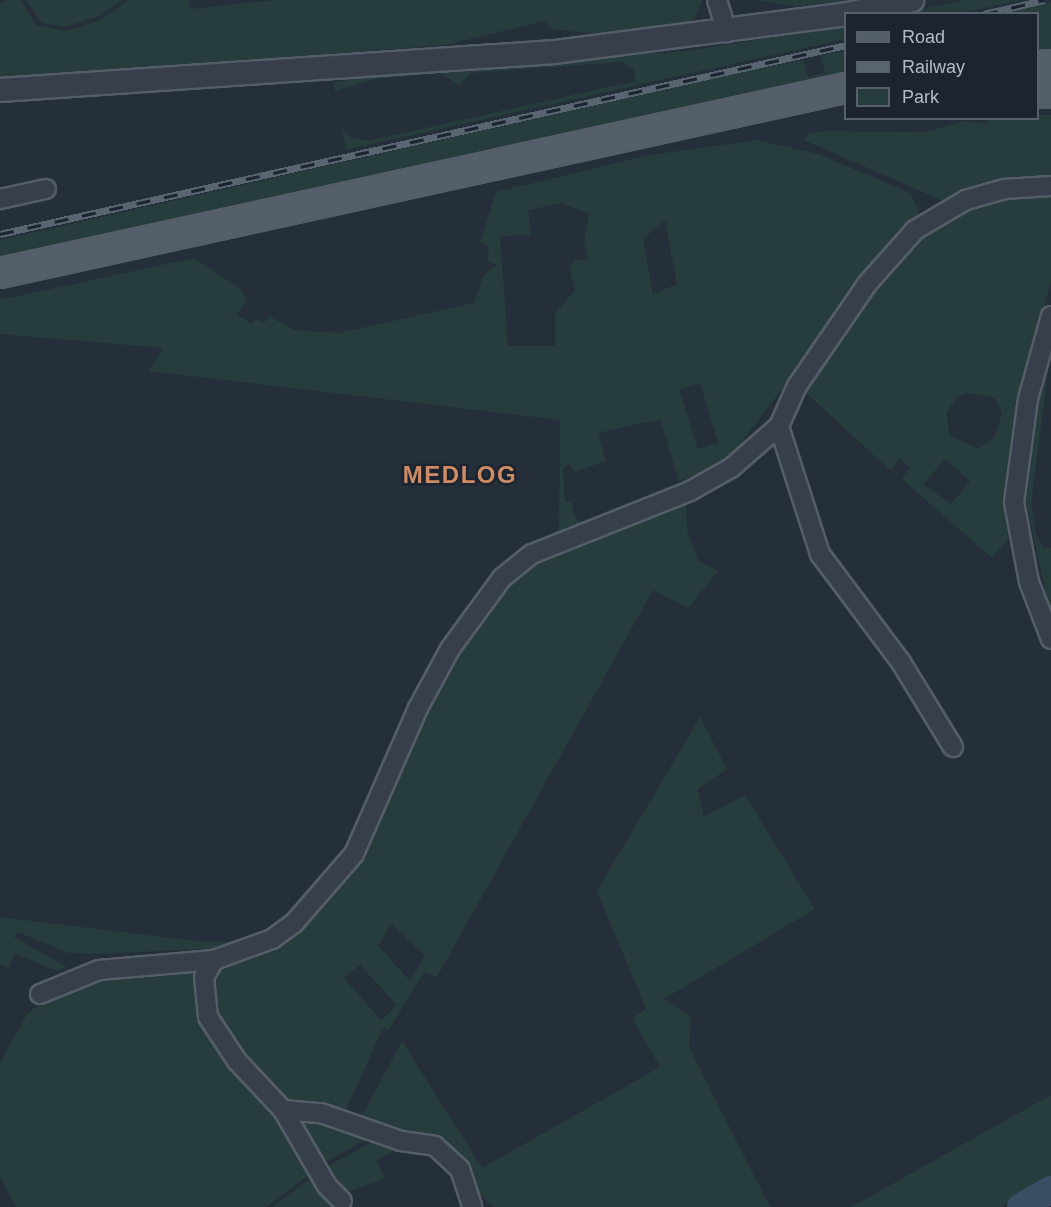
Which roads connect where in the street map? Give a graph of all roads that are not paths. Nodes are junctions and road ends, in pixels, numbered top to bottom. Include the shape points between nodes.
1 (717, 0) edge
2 (912, 0) edge
3 (856, 12) edge
4 (844, 14) edge
5 (727, 33) junction
6 (844, 88) edge
7 (0, 90) edge
8 (808, 95) junction
9 (844, 98) edge
10 (1051, 186) edge
11 (46, 189) dead end
12 (0, 199) edge
13 (0, 273) edge
14 (1051, 316) edge
15 (779, 426) junction
16 (1051, 639) edge
17 (953, 747) dead end
18 (214, 960) junction
19 (40, 994) dead end
20 (284, 1110) junction
21 (342, 1201) dead end
22 (472, 1207) edge

1 - 5 street
2 - 3 street
4 - 5 street
5 - 7 street via 520,55
6 - 8 main road
8 - 9 main road
8 - 13 main road
10 - 15 street via 1004,189 966,200 915,230 867,284 803,376
11 - 12 street
14 - 16 street via 1028,399 1014,502 1029,582
15 - 17 street via 820,555 900,661
15 - 18 street via 731,468 690,491 532,554 502,578 450,649 354,854 324,895 272,939
18 - 19 street via 99,970
18 - 20 street via 204,977 208,1017 237,1061
20 - 21 street via 327,1186
20 - 22 street via 321,1113 401,1141 435,1146 460,1169

